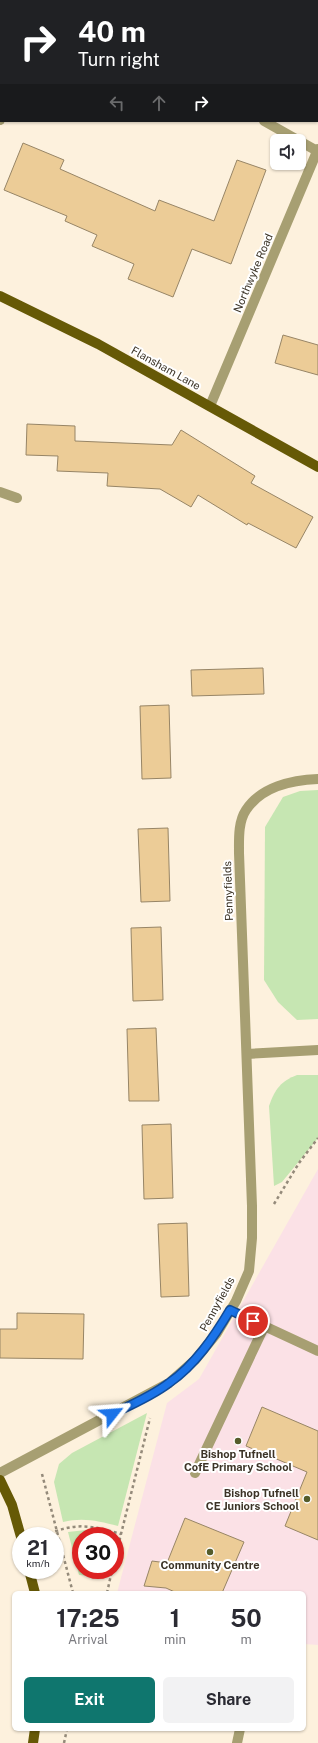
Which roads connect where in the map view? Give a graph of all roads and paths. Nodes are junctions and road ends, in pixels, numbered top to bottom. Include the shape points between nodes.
1 (266, 122) edge
2 (318, 150) edge
3 (0, 296) edge
4 (210, 406) junction
5 (318, 467) edge
6 (0, 492) edge
7 (17, 498) dead end
8 (318, 779) edge
9 (318, 1050) edge
10 (246, 1054) junction
11 (318, 1138) edge
12 (272, 1206) dead end
13 (230, 1310) junction
14 (264, 1327) junction
15 (318, 1351) edge
16 (157, 1390) junction
17 (36, 1454) junction
18 (0, 1473) edge
19 (195, 1473) dead end
20 (0, 1480) edge
21 (18, 1527) edge
22 (56, 1527) edge
23 (89, 1527) edge
24 (123, 1527) edge
25 (64, 1528) edge
26 (64, 1559) edge
27 (31, 1579) edge
28 (110, 1579) edge
29 (34, 1591) edge
30 (72, 1591) edge
31 (107, 1591) edge
32 (34, 1731) edge
33 (67, 1731) edge
34 (240, 1731) edge
35 (33, 1743) edge
36 (64, 1743) edge
37 (237, 1743) edge

1 - 2 street
2 - 4 street, Northwyke Road
3 - 4 main road, Flansham Lane via 98,344
4 - 5 main road, Flansham Lane
6 - 7 street
8 - 10 street, Pennyfields via 290,782 270,789 246,810 240,829
9 - 10 street
10 - 13 street, Pennyfields via 252,1238 248,1271
11 - 12 path
13 - 14 street
13 - 16 street, Pennyfields via 217,1333 195,1360
14 - 15 street
14 - 19 street
16 - 17 street, Pennyfields
16 - 24 path
17 - 18 street, Pennyfields
17 - 22 path
20 - 21 main road via 12,1505
23 - 25 path via 80,1525
26 - 30 path
27 - 29 main road
28 - 31 path
32 - 35 main road
33 - 36 path
34 - 37 street

